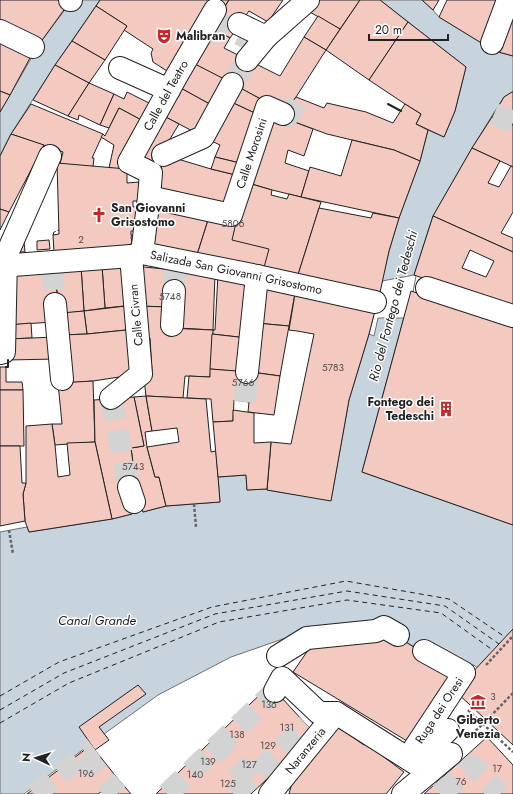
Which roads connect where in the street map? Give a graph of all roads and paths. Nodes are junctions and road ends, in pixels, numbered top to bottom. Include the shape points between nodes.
1 (308, 0) edge
2 (508, 0) edge
3 (215, 10) dead end
4 (239, 24) tunnel mouth
5 (0, 31) edge
6 (266, 37) junction
7 (492, 43) dead end
8 (33, 47) dead end
9 (247, 60) tunnel mouth
10 (120, 68) dead end
11 (232, 84) tunnel mouth
12 (169, 90) junction
13 (283, 114) dead end
14 (50, 156) dead end
15 (157, 165) junction
16 (149, 197) junction
17 (137, 255) junction
18 (3, 266) edge
19 (257, 276) junction
20 (419, 286) dead end
21 (174, 291) tunnel mouth
22 (375, 302) dead end
23 (55, 304) tunnel mouth
24 (513, 316) edge
25 (172, 325) dead end
26 (2, 353) edge
27 (247, 372) tunnel mouth
28 (62, 379) dead end
29 (111, 398) dead end
30 (194, 504) dead end
31 (196, 527) dead end
32 (9, 530) dead end
33 (13, 554) dead end
34 (398, 635) dead end
35 (424, 651) dead end
36 (278, 656) dead end
37 (278, 684) dead end
38 (513, 693) edge
39 (464, 706) dead end
40 (321, 717) junction
41 (484, 724) junction
42 (431, 750) junction
43 (513, 751) edge
44 (268, 791) tunnel mouth
45 (403, 794) edge

1 - 6 street
2 - 7 street
3 - 12 street, Calle del Teatro
4 - 6 street
5 - 8 street
6 - 9 street
10 - 12 street
11 - 15 street via 203,137
12 - 15 street, Calle del Teatro via 129,162
13 - 16 street, Calle Morosini via 267,108 231,215
14 - 18 street
15 - 16 street, Calle Civran
16 - 17 street, Calle Civran
17 - 18 street, Salizada San Giovanni Grisostomo via 52,265
17 - 19 street, Salizada San Giovanni Grisostomo via 175,265
17 - 29 street, Calle Civran via 141,374
18 - 26 street
19 - 22 street, Salizada San Giovanni Grisostomo
19 - 27 street
20 - 24 street
21 - 25 street
23 - 28 street
30 - 31 path
32 - 33 path
34 - 36 street via 384,627 376,631 307,638
35 - 42 street, Ruga dei Oresi via 464,673
37 - 40 street, Naranzeria
38 - 41 path
39 - 41 path
40 - 42 street, Naranzeria
40 - 44 street, Naranzeria via 318,736
41 - 43 path
42 - 45 street, Ruga dei Oresi

